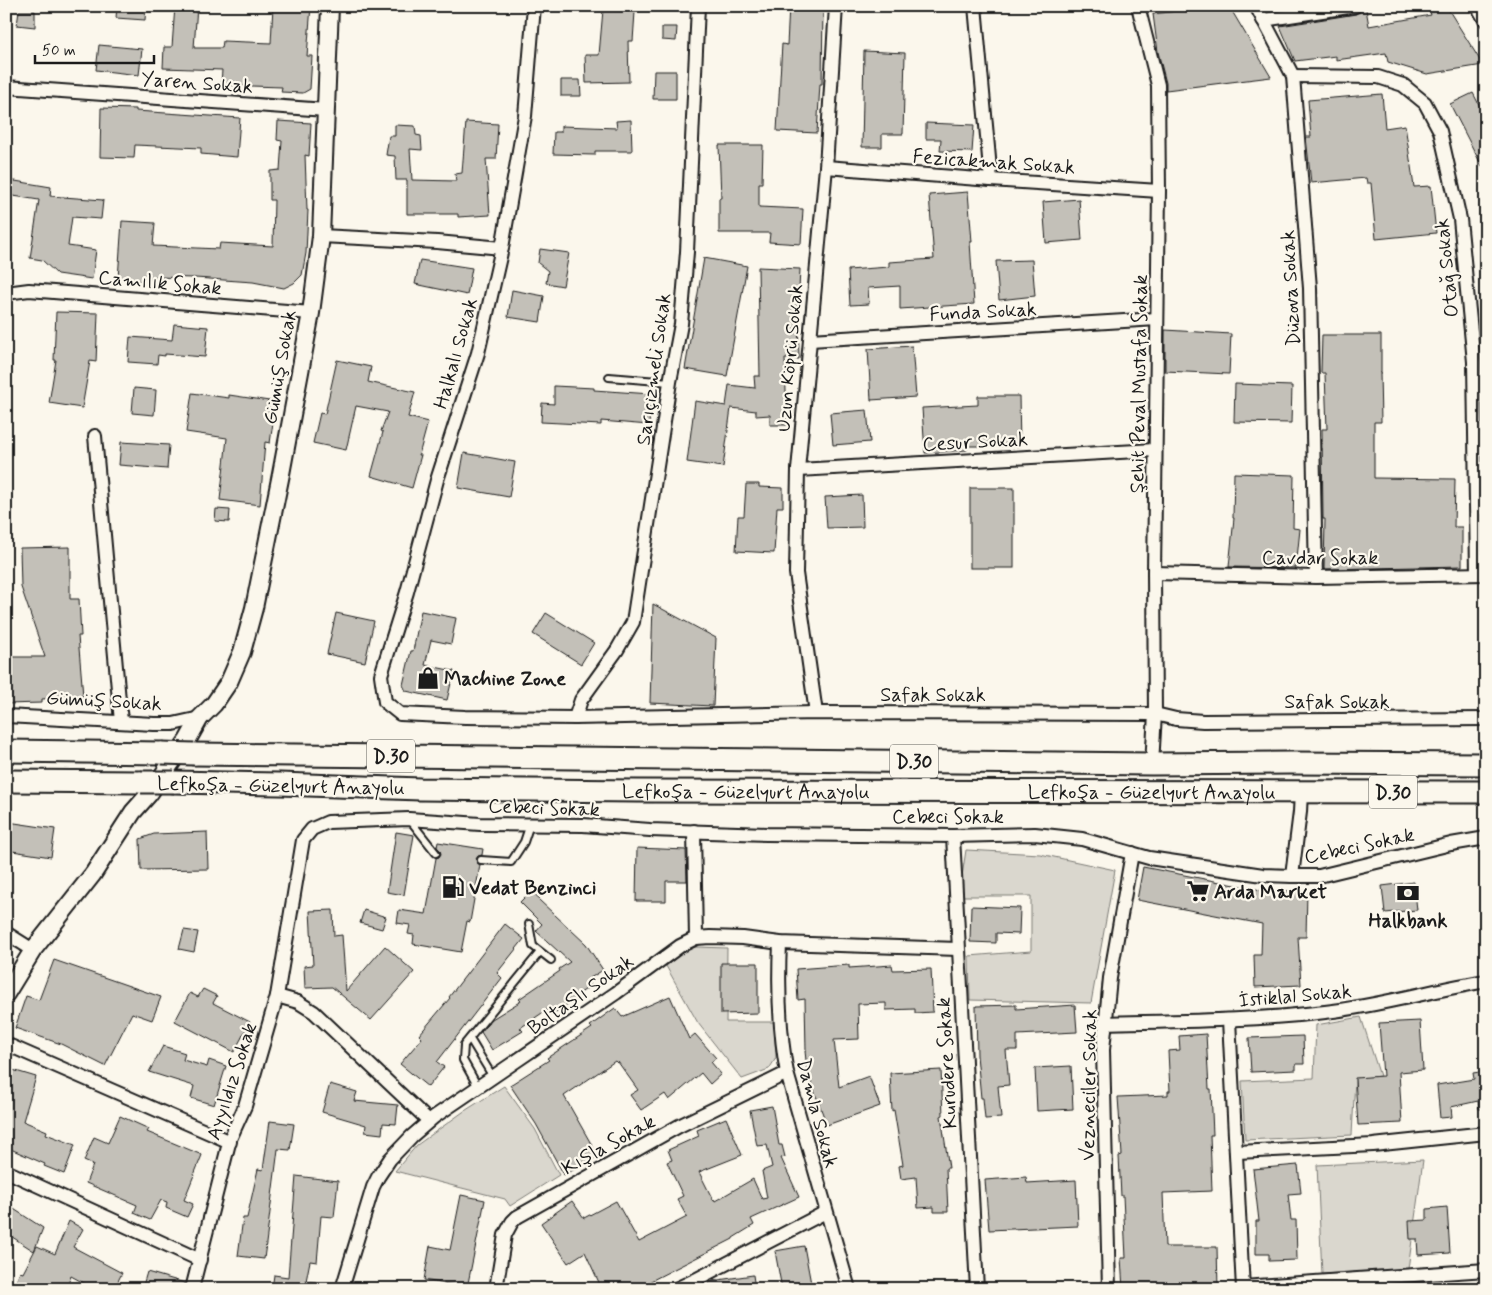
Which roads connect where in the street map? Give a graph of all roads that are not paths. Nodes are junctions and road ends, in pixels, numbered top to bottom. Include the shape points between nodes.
1 (330, 6) edge
2 (534, 6) edge
3 (698, 6) edge
4 (836, 6) edge
5 (975, 6) edge
6 (1138, 6) edge
7 (1256, 6) edge
8 (1354, 6) edge
9 (1477, 6) edge
10 (1263, 20) junction
11 (1486, 21) edge
12 (1293, 76) junction
13 (6, 87) edge
14 (326, 110) junction
15 (826, 167) junction
16 (991, 180) junction
17 (1159, 191) junction
18 (320, 236) junction
19 (502, 248) junction
20 (6, 293) edge
21 (311, 313) junction
22 (1157, 320) junction
23 (810, 340) junction
24 (1480, 361) edge
25 (609, 377) dead end
26 (670, 382) junction
27 (95, 436) dead end
28 (1155, 450) junction
29 (798, 470) junction
30 (1154, 573) junction
31 (1481, 574) edge
32 (1316, 578) junction
33 (385, 702) joint
34 (816, 713) junction
35 (1155, 714) junction
36 (6, 716) edge
37 (200, 718) junction
38 (575, 718) junction
39 (1486, 719) edge
40 (121, 722) junction
41 (190, 747) junction
42 (6, 751) edge
43 (1152, 764) junction
44 (1486, 764) edge
45 (6, 781) edge
46 (145, 788) junction
47 (1301, 792) junction
48 (1486, 792) edge
49 (409, 820) junction
50 (530, 824) junction
51 (694, 831) junction
52 (953, 836) junction
53 (1486, 838) edge
54 (436, 853) dead end
55 (1132, 854) junction
56 (481, 860) dead end
57 (1292, 876) junction
58 (296, 882) joint
59 (529, 924) dead end
60 (6, 933) edge
61 (696, 938) junction
62 (780, 943) junction
63 (958, 949) junction
64 (33, 950) junction
65 (540, 952) junction
66 (551, 960) dead end
67 (1486, 981) edge
68 (6, 994) edge
69 (277, 996) junction
70 (1229, 1020) junction
71 (1104, 1023) junction
72 (470, 1039) junction
73 (6, 1044) edge
74 (787, 1073) junction
75 (493, 1077) junction
76 (478, 1088) junction
77 (430, 1121) junction
78 (1486, 1133) edge
79 (230, 1142) junction
80 (1237, 1152) junction
81 (6, 1171) edge
82 (826, 1212) junction
83 (200, 1260) junction
84 (1486, 1270) edge
85 (1398, 1282) edge
86 (697, 1284) edge
87 (1243, 1288) edge
88 (192, 1289) edge
89 (342, 1289) edge
90 (496, 1289) edge
91 (676, 1289) edge
92 (849, 1289) edge
93 (977, 1289) edge
94 (1109, 1289) edge

1 - 14 street, Gümüş Sokak
2 - 19 street, Halkalı Sokak via 525,116
3 - 26 street, Sarıçizmeli Sokak via 687,252 681,324
4 - 15 street, Uzun Köprü Sokak
5 - 16 street
6 - 17 street, Şehit Peval Mustafa Sokak via 1158,85
7 - 10 street, Düzova Sokak
8 - 10 street
9 - 11 street
10 - 12 street, Düzova Sokak
12 - 24 street, Otağ Sokak via 1378,77 1403,85 1425,103 1440,131 1460,219
12 - 32 street, Düzova Sokak via 1310,288
13 - 14 street, Yaren Sokak
14 - 18 street, Gümüş Sokak
15 - 16 street, Fezicakmak Sokak
15 - 23 street, Uzun Köprü Sokak
16 - 17 street, Fezicakmak Sokak
17 - 22 street, Şehit Peval Mustafa Sokak
18 - 19 street
18 - 21 street, Gümüş Sokak
19 - 33 street, Halkalı Sokak via 478,353 437,480 381,675
20 - 21 street, Camılık Sokak via 29,290
21 - 37 street, Gümüş Sokak via 262,570 242,652 229,682
22 - 23 street, Funda Sokak
22 - 28 street, Şehit Peval Mustafa Sokak
23 - 29 street, Uzun Köprü Sokak
24 - 31 street, Otağ Sokak
25 - 26 lane
26 - 38 street, Sarıçizmeli Sokak via 633,622 581,700
27 - 40 street
28 - 29 street, Cesur Sokak
28 - 30 street, Şehit Peval Mustafa Sokak
29 - 34 street, Uzun Köprü Sokak via 796,573
30 - 32 street, Cavdar Sokak
30 - 35 street, Şehit Peval Mustafa Sokak
31 - 32 street, Cavdar Sokak
33 - 38 street, Safak Sokak via 400,714
34 - 35 street, Safak Sokak
34 - 38 street, Safak Sokak
35 - 39 street, Safak Sokak via 1203,721
35 - 43 street, Şehit Peval Mustafa Sokak
36 - 40 street, Gümüş Sokak
37 - 40 street, Gümüş Sokak via 173,724
37 - 41 street, Gümüş Sokak
41 - 42 highway, Lefkoşa - Güzelyurt Anayolu / D.30, bridge via 162,753
41 - 43 highway, Lefkoşa - Güzelyurt Anayolu / D.30
41 - 46 street, Gümüş Sokak
43 - 44 highway, Lefkoşa - Güzelyurt Anayolu / D.30
45 - 46 highway, Lefkoşa - Güzelyurt Anayolu
46 - 47 highway, Lefkoşa - Güzelyurt Anayolu / D.30, bridge via 174,782 638,791
46 - 64 street, Gümüş Sokak via 93,874
47 - 48 highway, Lefkoşa - Güzelyurt Anayolu / D.30
47 - 57 street
49 - 50 street, Cebeci Sokak
49 - 54 lane
49 - 58 street, Cebeci Sokak via 328,822 312,829 303,840
50 - 51 street, Cebeci Sokak
50 - 56 lane via 524,842 511,862
51 - 52 street, Cebeci Sokak
51 - 61 street
52 - 55 street, Cebeci Sokak via 1059,836 1082,839
52 - 63 street, Kurudere Sokak
53 - 57 street, Cebeci Sokak via 1319,876
55 - 57 street, Cebeci Sokak via 1263,875
55 - 71 street, Vezneciler Sokak
58 - 69 street, Ayyıldız Sokak
59 - 65 lane via 533,946
60 - 64 street
61 - 62 street, Boltaşlı Sokak via 743,938
61 - 75 street, Boltaşlı Sokak
62 - 63 street, Boltaşlı Sokak
62 - 74 street, Damla Sokak via 780,1016
63 - 93 street, Kurudere Sokak
64 - 68 street, Gümüş Sokak
65 - 66 lane
65 - 72 lane
67 - 70 street, İstiklal Sokak via 1357,1008
69 - 77 street via 298,1002 314,1012
69 - 79 street, Ayyıldız Sokak via 245,1106
70 - 71 street, İstiklal Sokak
70 - 80 street
71 - 94 street, Vezneciler Sokak via 1102,1050
72 - 75 lane
72 - 76 lane via 464,1045 463,1060
73 - 79 street
74 - 82 street, Damla Sokak
74 - 90 street, Kışla Sokak via 679,1126 518,1217 505,1235
75 - 76 street, Boltaşlı Sokak
76 - 77 street, Boltaşlı Sokak
77 - 89 street, Boltaşlı Sokak via 390,1159 378,1177
78 - 80 street via 1373,1146
79 - 83 street, Ayyıldız Sokak
80 - 87 street
81 - 83 street
82 - 86 street
82 - 92 street, Damla Sokak
83 - 88 street, Ayyıldız Sokak
84 - 85 street
85 - 87 street
86 - 91 street

